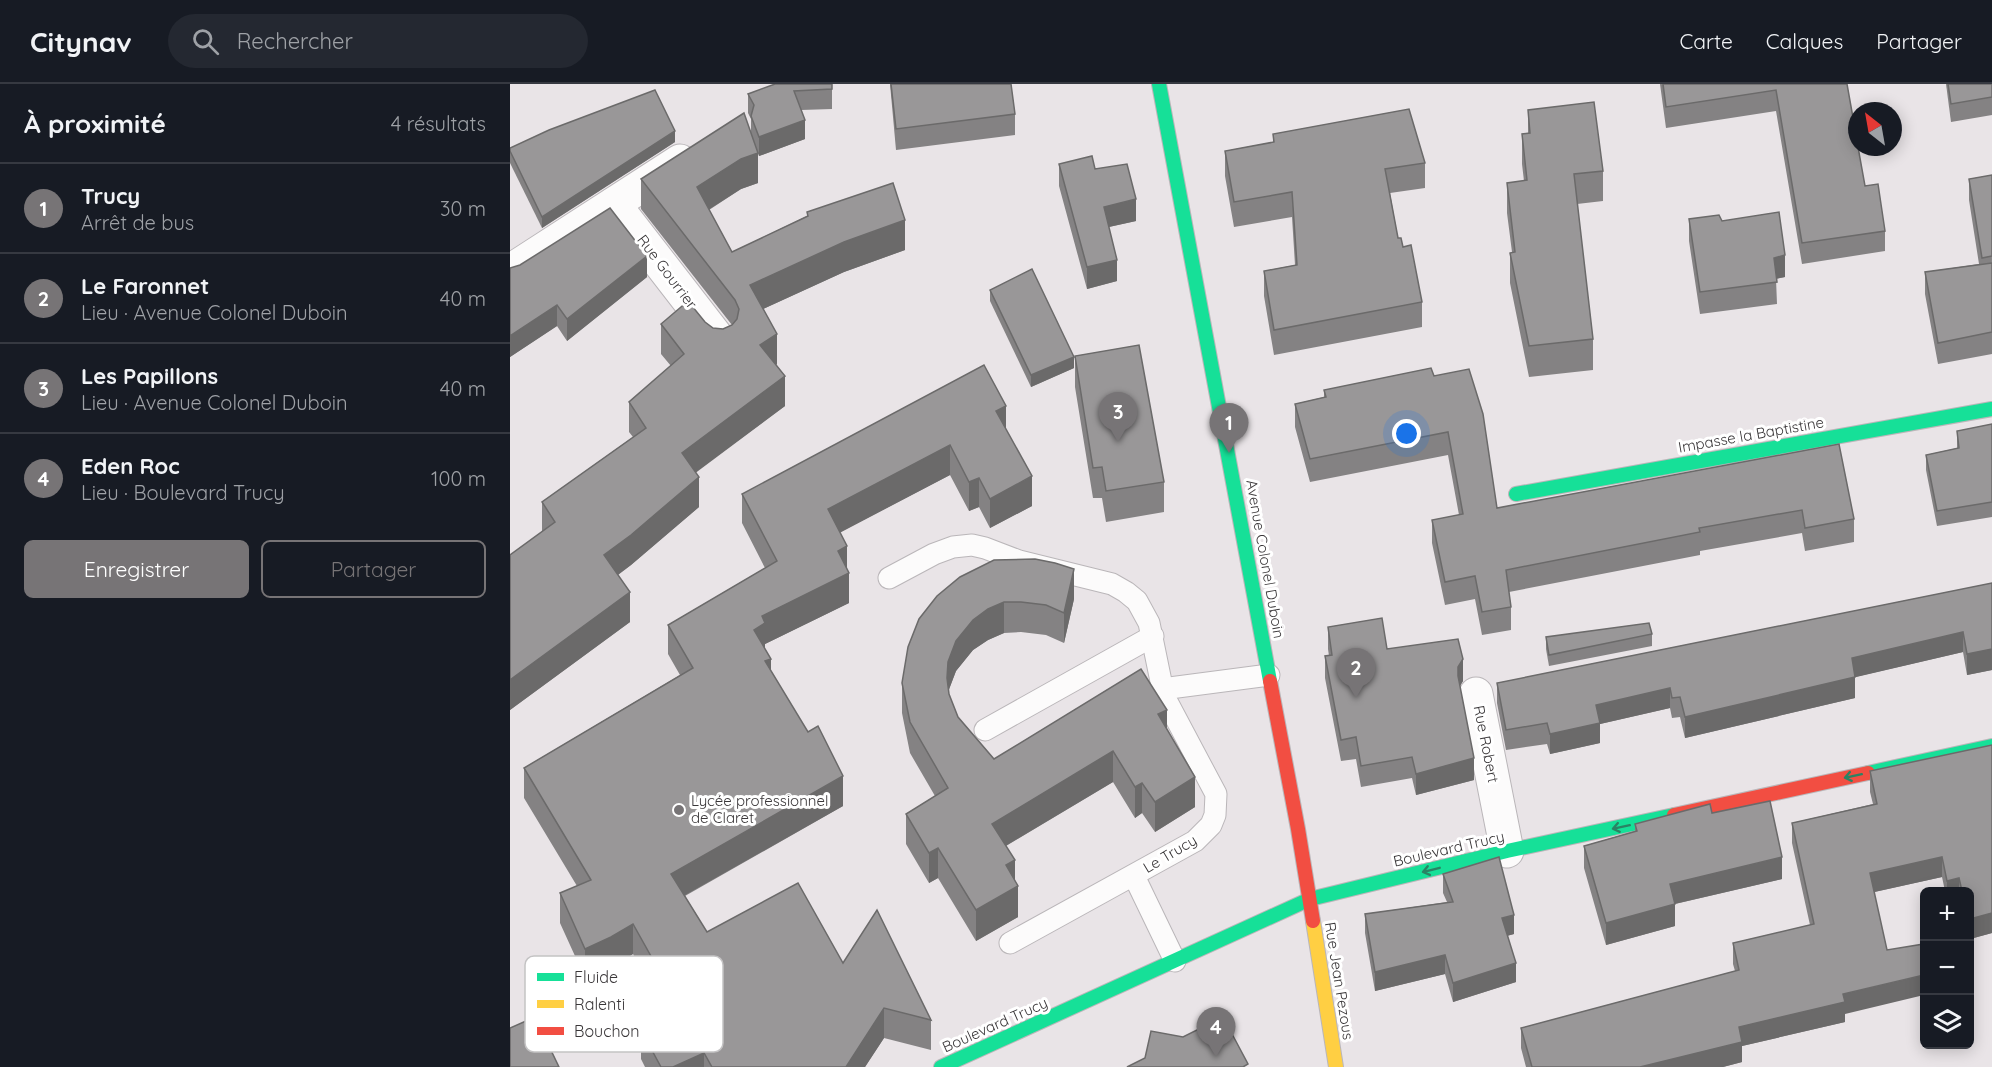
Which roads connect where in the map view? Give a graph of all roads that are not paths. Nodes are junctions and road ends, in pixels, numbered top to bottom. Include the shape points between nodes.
1 (1159, 84) edge
2 (705, 145) edge
3 (614, 204) junction
4 (510, 271) edge
5 (720, 341) edge
6 (1992, 409) edge
7 (1516, 494) dead end
8 (889, 578) dead end
9 (1153, 636) junction
10 (1269, 675) junction
11 (1162, 689) junction
12 (1488, 692) dead end
13 (985, 730) dead end
14 (1992, 746) edge
15 (1507, 852) junction
16 (1134, 876) junction
17 (1311, 899) junction
18 (1010, 943) dead end
19 (1175, 961) junction
20 (941, 1067) edge
21 (1336, 1067) edge

1 - 10 street, Avenue Colonel Duboin
2 - 3 street
3 - 4 street
3 - 5 street, Rue Gourrier
6 - 7 street, Impasse la Baptistine
8 - 9 lane, Le Trucy via 934,554 972,545 1018,561 1112,584 1137,601
9 - 11 lane, Le Trucy
9 - 13 lane
10 - 11 lane
10 - 17 street, Avenue Colonel Duboin
11 - 16 lane, Le Trucy via 1216,794 1217,806 1211,825 1195,841
12 - 15 street, Rue Robert
14 -> 15 street, Boulevard Trucy
15 -> 17 street, Boulevard Trucy
16 - 18 lane, Le Trucy
16 - 19 lane
17 - 19 street, Boulevard Trucy
17 - 21 street, Rue Jean Pezous
19 - 20 street, Boulevard Trucy

